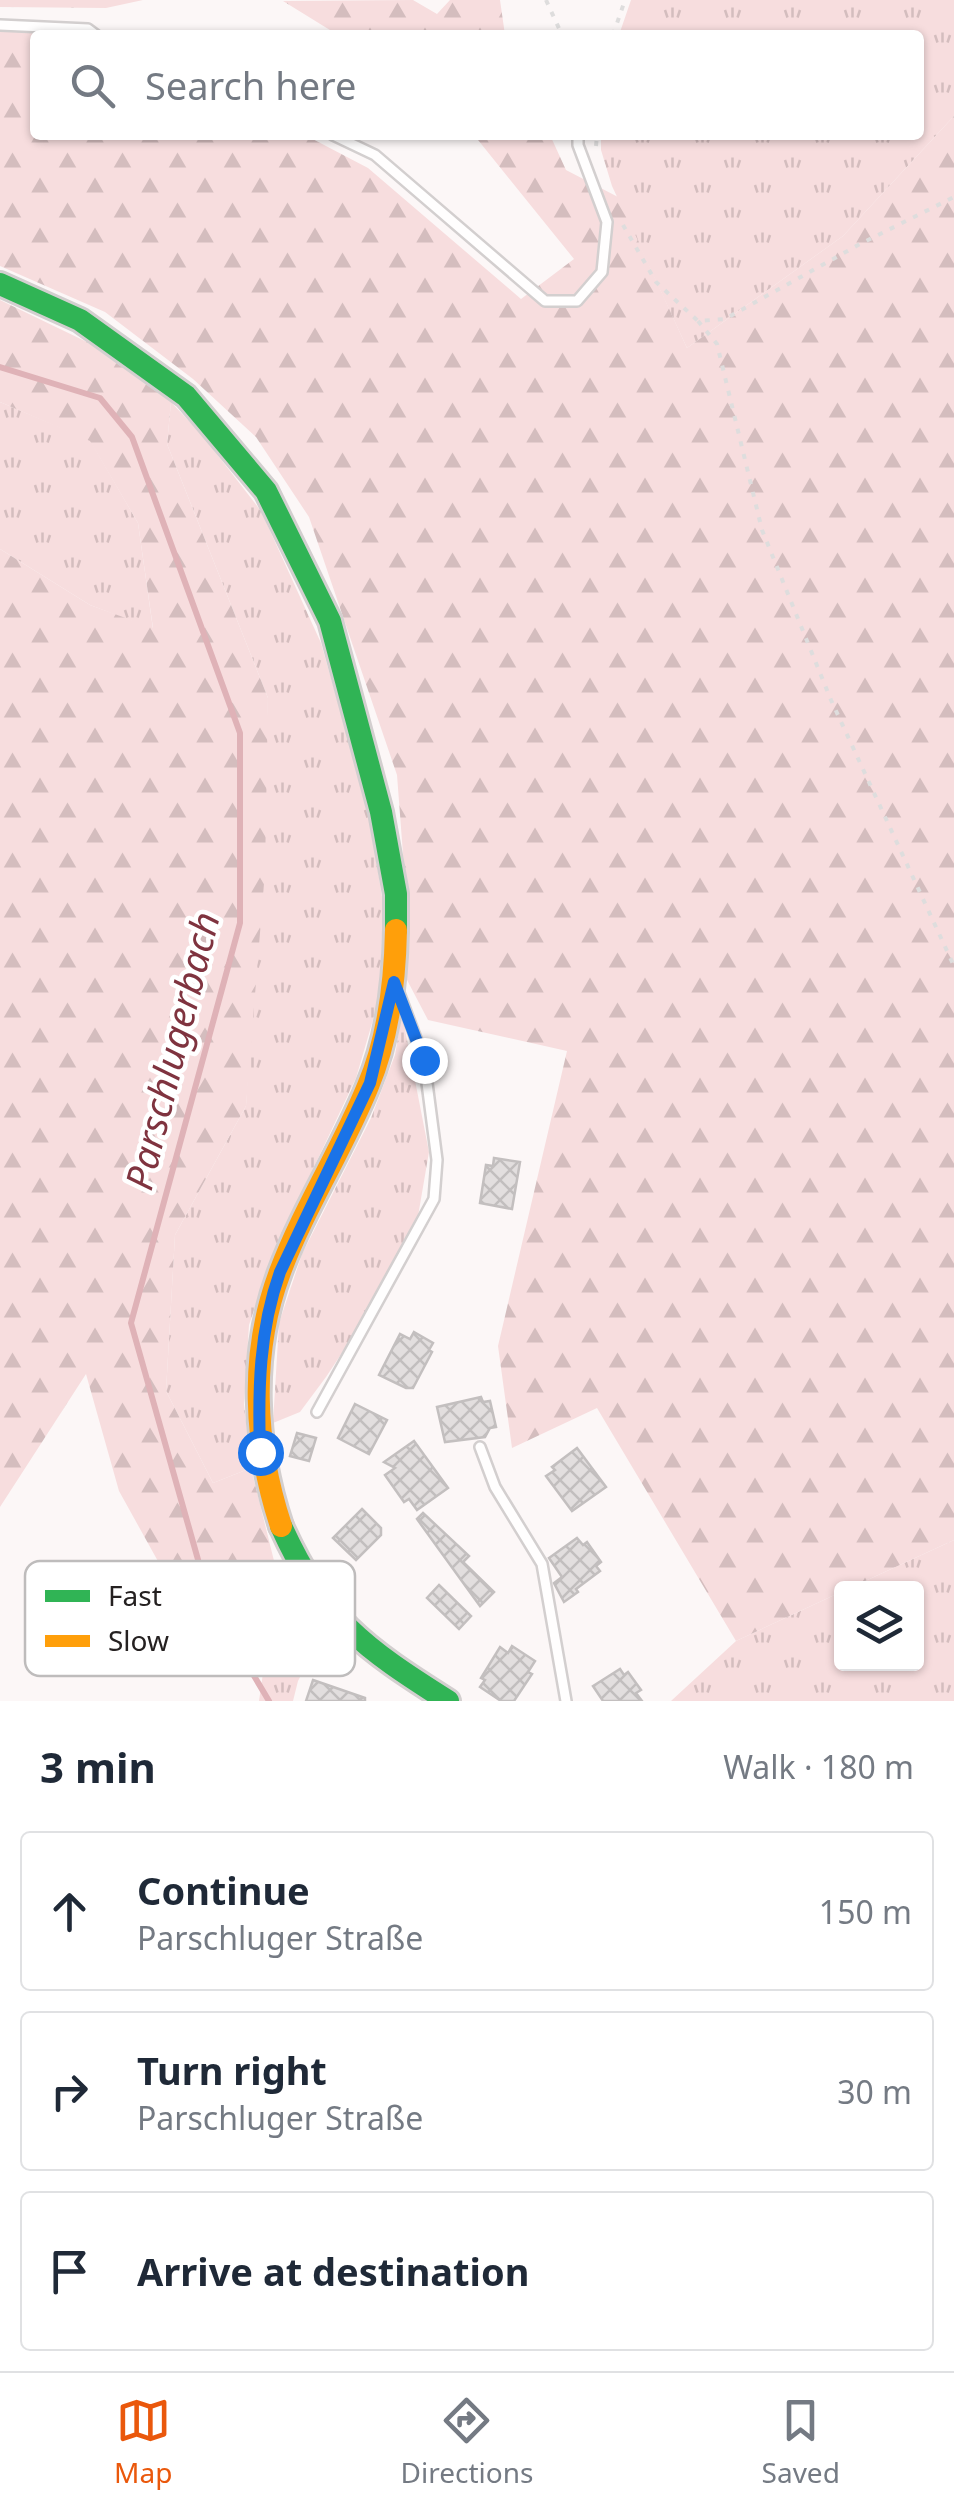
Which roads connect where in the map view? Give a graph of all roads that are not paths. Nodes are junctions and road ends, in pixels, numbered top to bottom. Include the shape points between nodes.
1 (0, 25) edge
2 (88, 30) edge
3 (344, 140) edge
4 (578, 140) edge
5 (0, 284) edge
6 (394, 982) junction
7 (317, 1412) dead end
8 (480, 1447) dead end
9 (297, 1561) edge
10 (355, 1633) edge
11 (448, 1701) edge
12 (566, 1701) edge

1 - 2 lane
3 - 4 lane via 375,154 545,301 578,301 602,272 607,222
5 - 6 main road via 80,320 186,396 266,492 330,621 382,812 396,894
6 - 7 lane via 424,1060 437,1160 434,1199
6 - 9 main road via 370,1083 280,1272 262,1340 260,1452 270,1498
8 - 12 lane via 495,1487 542,1564
10 - 11 main road via 389,1664

